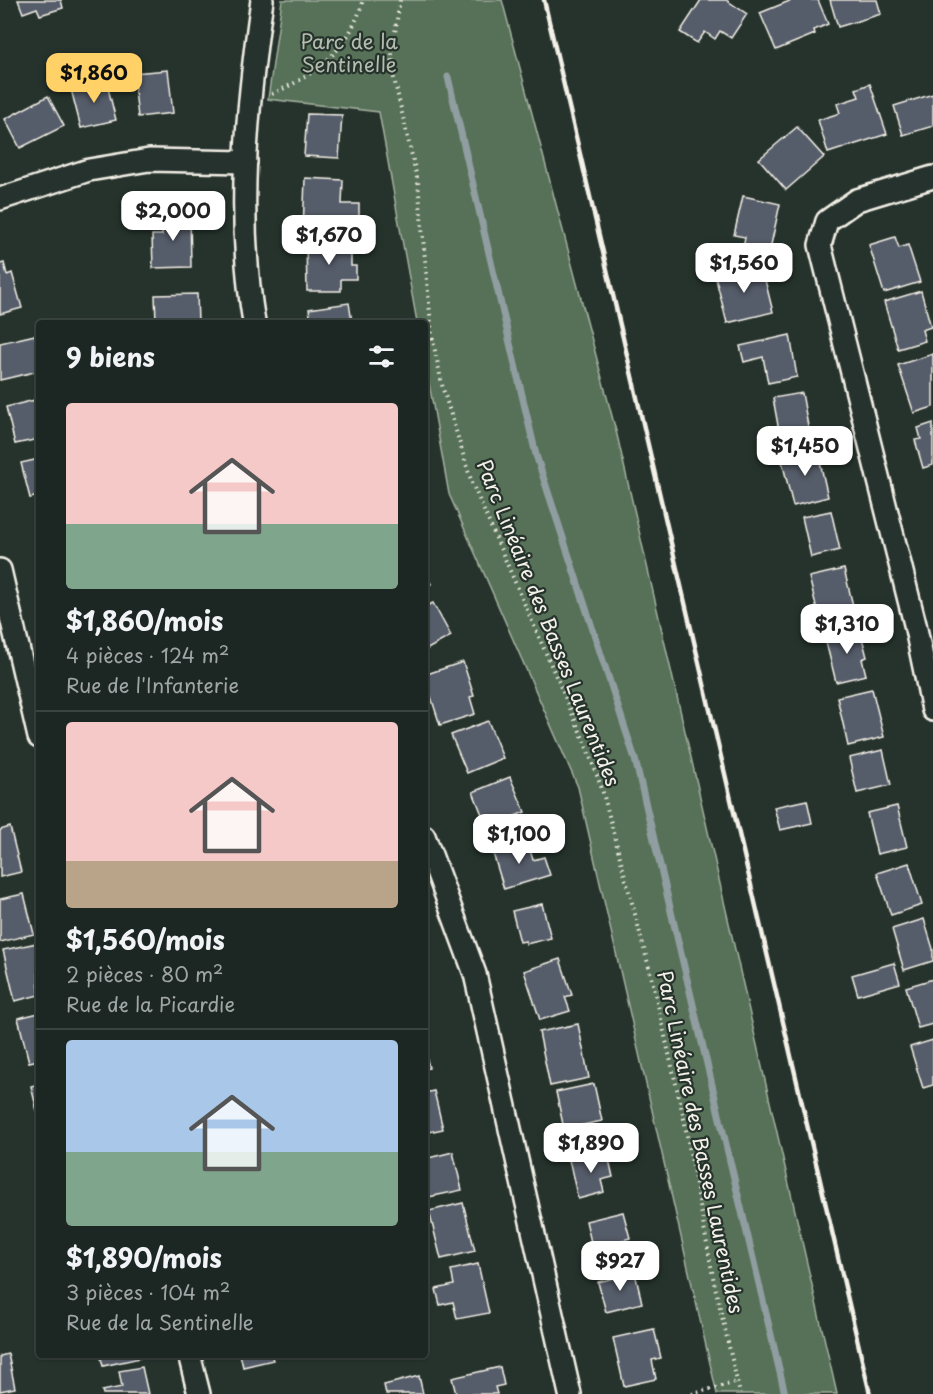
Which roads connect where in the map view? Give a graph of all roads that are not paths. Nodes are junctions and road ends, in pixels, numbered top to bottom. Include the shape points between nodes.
1 (262, 0) edge
2 (246, 162) junction
3 (933, 177) edge
4 (0, 200) edge
5 (254, 320) edge
6 (0, 570) edge
7 (924, 621) edge
8 (930, 686) edge
9 (933, 710) edge
10 (36, 724) edge
11 (428, 847) edge
12 (190, 1358) edge
13 (199, 1394) edge
14 (570, 1394) edge

1 - 2 street
2 - 4 street via 149,160 89,170
2 - 5 street via 245,238
3 - 7 street via 857,200 827,221 820,245
6 - 10 street
7 - 8 street
8 - 9 street
11 - 14 street via 475,974
12 - 13 street

